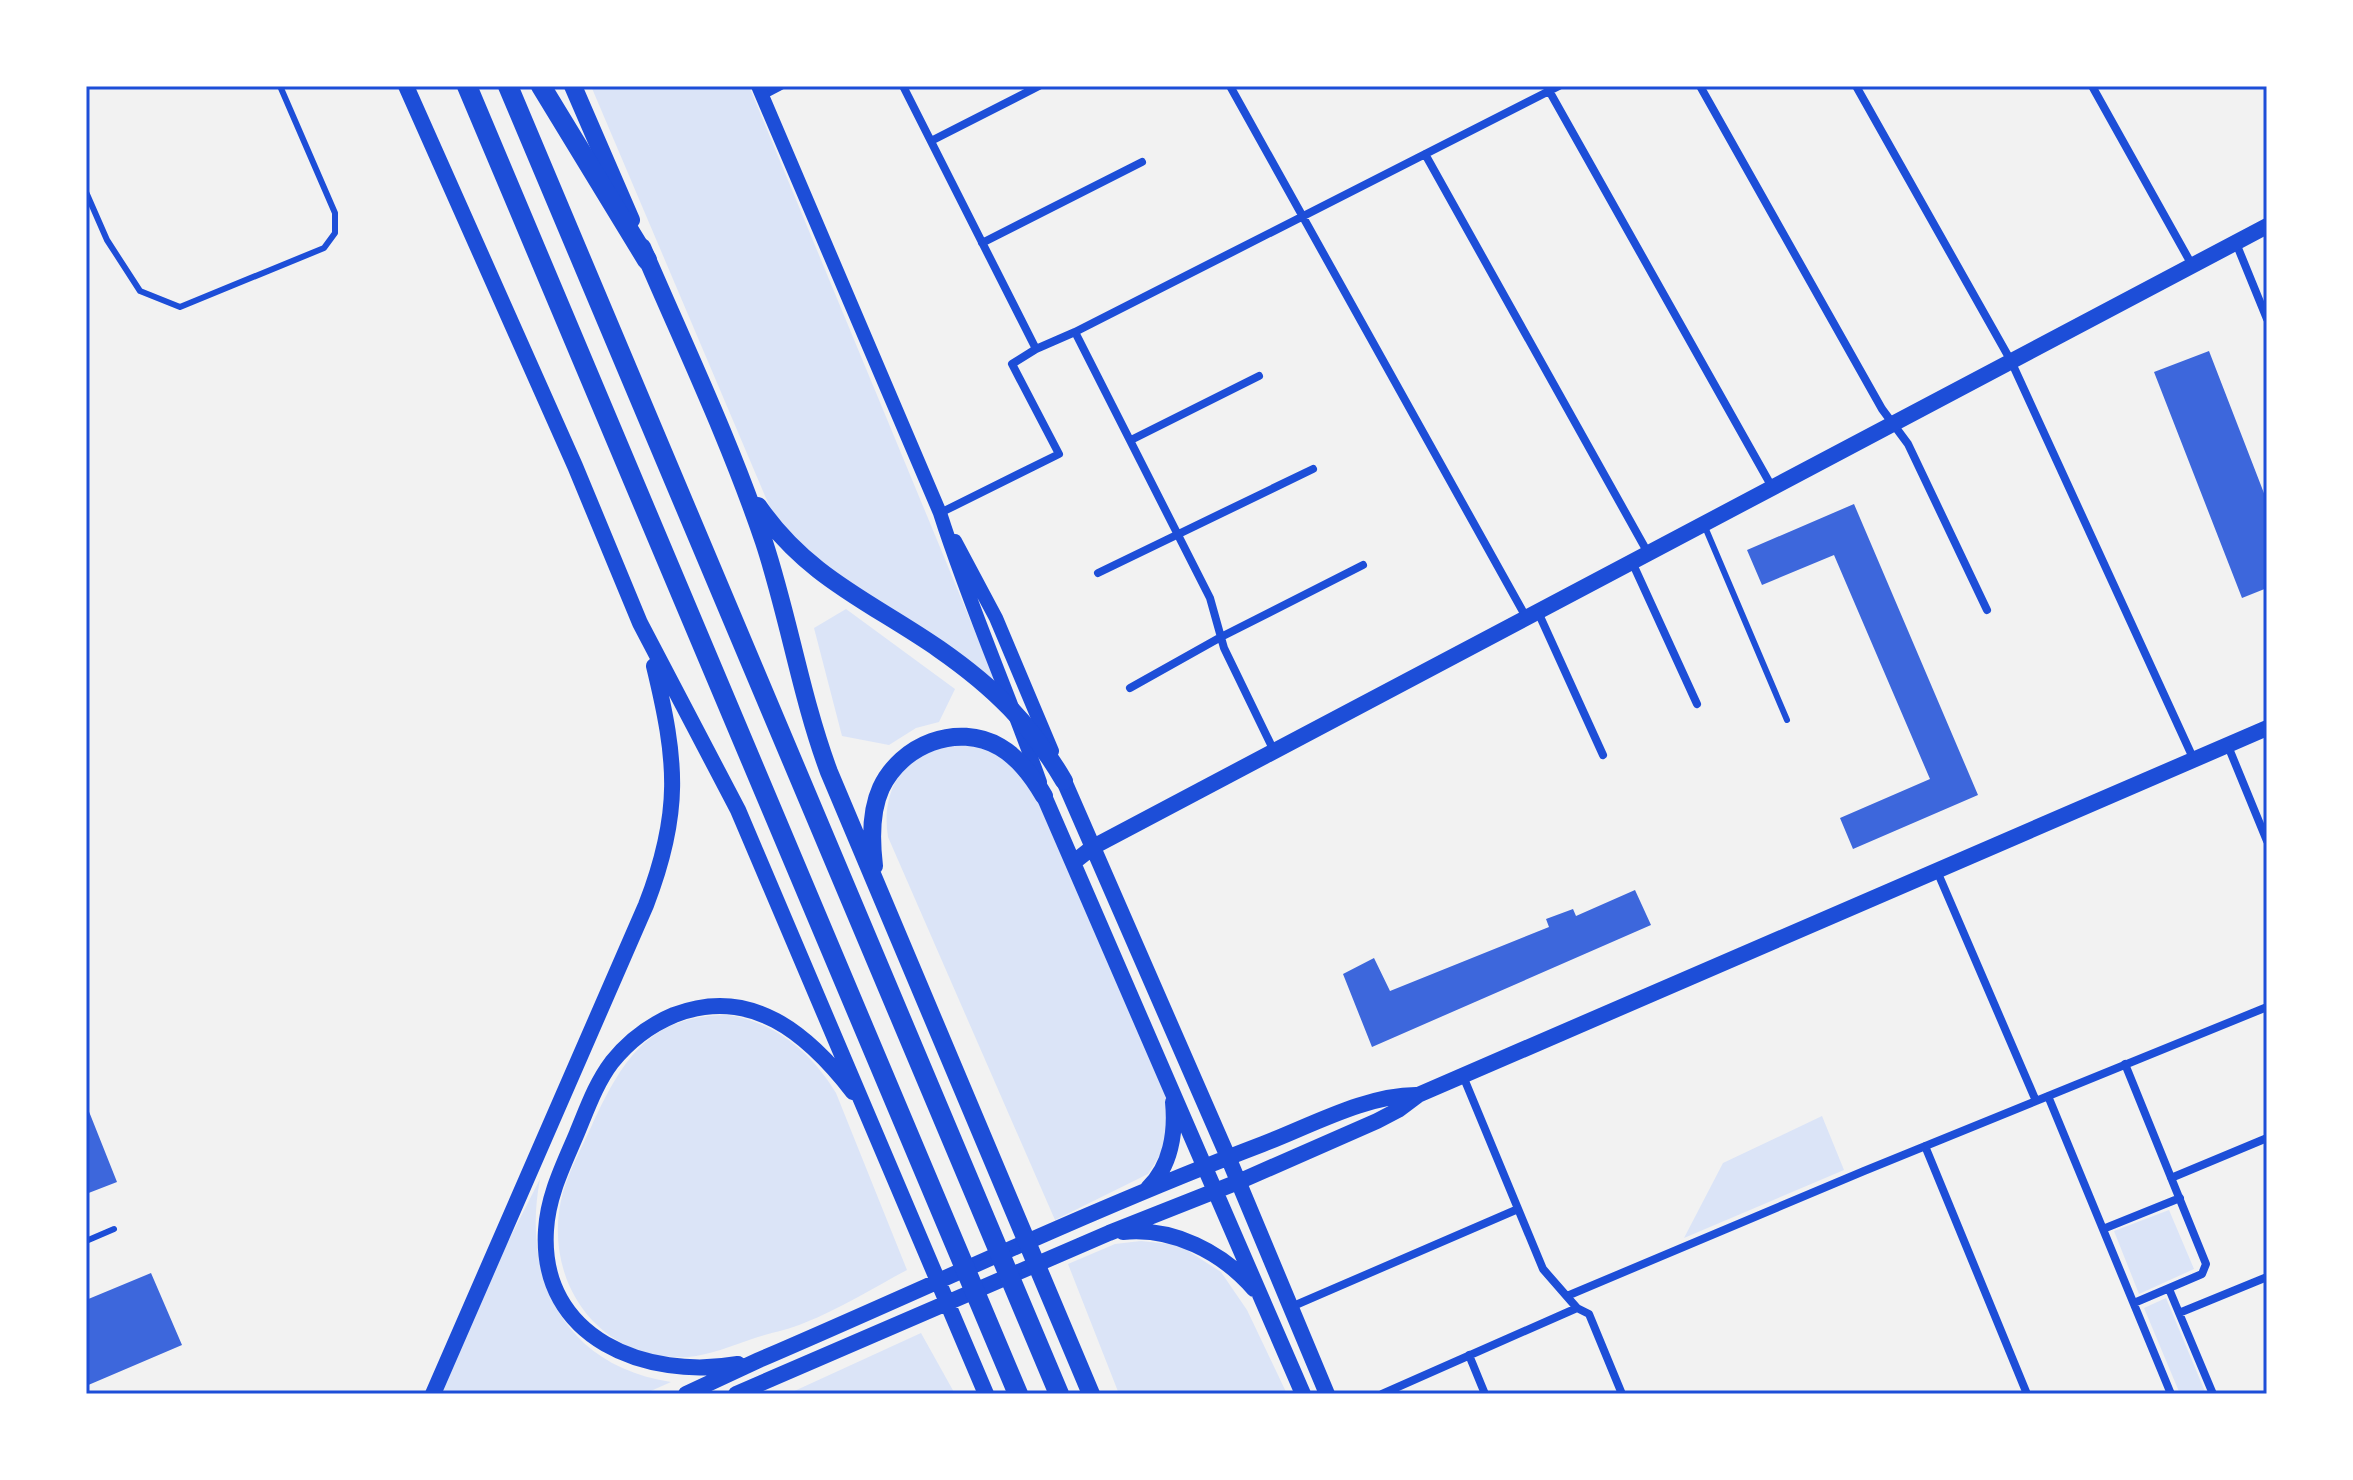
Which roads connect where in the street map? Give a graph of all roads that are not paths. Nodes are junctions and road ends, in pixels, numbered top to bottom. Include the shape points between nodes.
1 (280, 86) edge
2 (406, 86) edge
3 (453, 86) edge
4 (467, 86) edge
5 (508, 86) edge
6 (541, 86) edge
7 (573, 86) edge
8 (781, 86) edge
9 (903, 86) edge
10 (1039, 86) edge
11 (1230, 86) edge
12 (1559, 86) edge
13 (1700, 86) edge
14 (1856, 86) edge
15 (2092, 86) edge
16 (1548, 88) edge
17 (760, 91) edge
18 (931, 141) junction
19 (1425, 154) junction
20 (496, 157) junction
21 (1142, 162) dead end
22 (86, 192) edge
23 (1303, 216) junction
24 (2267, 226) edge
25 (2236, 242) junction
26 (982, 243) junction
27 (647, 260) junction
28 (2192, 265) junction
29 (2267, 319) edge
30 (1075, 332) junction
31 (1036, 349) junction
32 (2011, 361) junction
33 (1259, 376) dead end
34 (1892, 424) junction
35 (1131, 440) junction
36 (1313, 469) dead end
37 (738, 473) junction
38 (1772, 487) junction
39 (940, 513) junction
40 (1703, 524) junction
41 (1178, 535) junction
42 (1648, 553) junction
43 (1631, 562) junction
44 (1363, 565) dead end
45 (1098, 573) dead end
46 (1987, 610) dead end
47 (1532, 614) junction
48 (640, 623) junction
49 (1221, 637) junction
50 (1130, 688) dead end
51 (1697, 704) dead end
52 (1015, 712) junction
53 (1787, 720) dead end
54 (2267, 728) edge
55 (2228, 745) junction
56 (1274, 751) junction
57 (1603, 755) dead end
58 (2194, 760) junction
59 (1064, 781) junction
60 (1044, 796) junction
61 (2267, 841) edge
62 (1093, 847) junction
63 (1074, 862) junction
64 (1937, 871) junction
65 (879, 889) junction
66 (2267, 1007) edge
67 (2125, 1064) junction
68 (1463, 1076) junction
69 (1172, 1089) junction
70 (1418, 1095) junction
71 (2048, 1096) junction
72 (2036, 1101) junction
73 (865, 1109) junction
74 (2267, 1138) edge
75 (1925, 1146) junction
76 (1228, 1157) junction
77 (1206, 1166) junction
78 (2171, 1178) junction
79 (1238, 1182) junction
80 (1146, 1190) junction
81 (1216, 1191) junction
82 (2180, 1198) junction
83 (1518, 1209) junction
84 (114, 1229) dead end
85 (2103, 1229) junction
86 (1109, 1233) junction
87 (86, 1241) edge
88 (2267, 1277) edge
89 (2169, 1289) junction
90 (1567, 1296) junction
91 (1263, 1301) junction
92 (2134, 1303) junction
93 (1291, 1308) junction
94 (1577, 1308) junction
95 (2179, 1313) junction
96 (1469, 1355) junction
97 (759, 1360) junction
98 (778, 1377) junction
99 (433, 1394) edge
100 (686, 1394) edge
101 (736, 1394) edge
102 (753, 1394) edge
103 (986, 1394) edge
104 (1018, 1394) edge
105 (1059, 1394) edge
106 (1091, 1394) edge
107 (1303, 1394) edge
108 (1327, 1394) edge
109 (1382, 1394) edge
110 (1485, 1394) edge
111 (1622, 1394) edge
112 (2027, 1394) edge
113 (2171, 1394) edge
114 (2213, 1394) edge

1 - 22 lane via 335,213 335,233 324,248 180,307 140,291 107,240
2 - 48 main road
3 - 20 highway
4 - 20 highway
5 - 105 highway
6 - 27 highway
7 - 27 main road
8 - 17 street
9 - 18 street
10 - 18 street
11 - 23 street
12 - 16 street
13 - 34 street
14 - 32 street
15 - 28 street
16 - 19 street
16 - 38 street
17 - 39 street
18 - 26 street
19 - 23 street
19 - 42 street
20 - 104 highway
21 - 26 street
23 - 30 street
23 - 47 street
24 - 25 main road
25 - 28 main road
25 - 29 street
26 - 31 street
27 - 37 main road
28 - 32 main road
30 - 31 street
30 - 35 street
31 - 39 street via 1012,364 1059,454
32 - 34 main road
32 - 58 street
33 - 35 street
34 - 38 main road
34 - 46 street via 1908,444
35 - 41 street
36 - 41 street
37 - 52 main road via 769,522 805,560 959,664
37 - 65 main road via 775,577 820,746
38 - 40 main road
39 - 52 street
39 - 59 street via 996,618
40 - 42 main road
40 - 53 lane
41 - 45 street
41 - 49 street via 1210,598
42 - 43 main road
43 - 47 main road
43 - 51 street
44 - 49 street
47 - 56 main road
47 - 57 street
48 - 73 main road via 738,810
48 - 99 main road via 672,750 673,796 660,868
49 - 50 street
49 - 56 street
52 - 59 main road
52 - 60 street
54 - 55 main road
55 - 58 main road
55 - 61 street
56 - 62 main road
58 - 64 main road
59 - 62 main road
60 - 63 main road
60 - 65 main road via 1016,759 991,742 951,737 922,745 897,764 876,800 872,851
62 - 63 main road
62 - 76 main road
63 - 69 main road
64 - 68 main road
64 - 72 street
65 - 106 main road
66 - 67 street
67 - 71 street
67 - 78 street
68 - 70 main road
68 - 83 street
69 - 77 main road
69 - 80 main road via 1171,1144 1161,1172
70 - 76 main road via 1370,1102
70 - 79 main road via 1388,1116
71 - 72 street
71 - 85 street
72 - 75 street
73 - 97 main road via 791,1029 734,1006 695,1008 652,1026 612,1062 557,1180 547,1217 548,1263 560,1296 584,1328 607,1347 646,1362 707,1367
73 - 103 main road
74 - 78 street
75 - 90 street
75 - 112 street
76 - 77 main road
76 - 79 main road
77 - 80 main road
77 - 81 main road
78 - 82 street
79 - 81 main road
79 - 93 main road
80 - 97 main road
81 - 86 main road
81 - 91 main road
82 - 85 street
82 - 89 street via 2205,1269
83 - 90 street via 1543,1269
83 - 93 street
84 - 87 lane
85 - 92 street
86 - 91 main road via 1150,1232 1190,1242 1231,1267
86 - 98 main road
88 - 95 street
89 - 92 street
89 - 95 street
90 - 94 street
91 - 107 main road
92 - 113 street
93 - 108 main road
94 - 96 street
94 - 111 street via 1591,1317
95 - 114 street
96 - 109 street
96 - 110 street
97 - 100 main road
98 - 101 main road
98 - 102 main road

